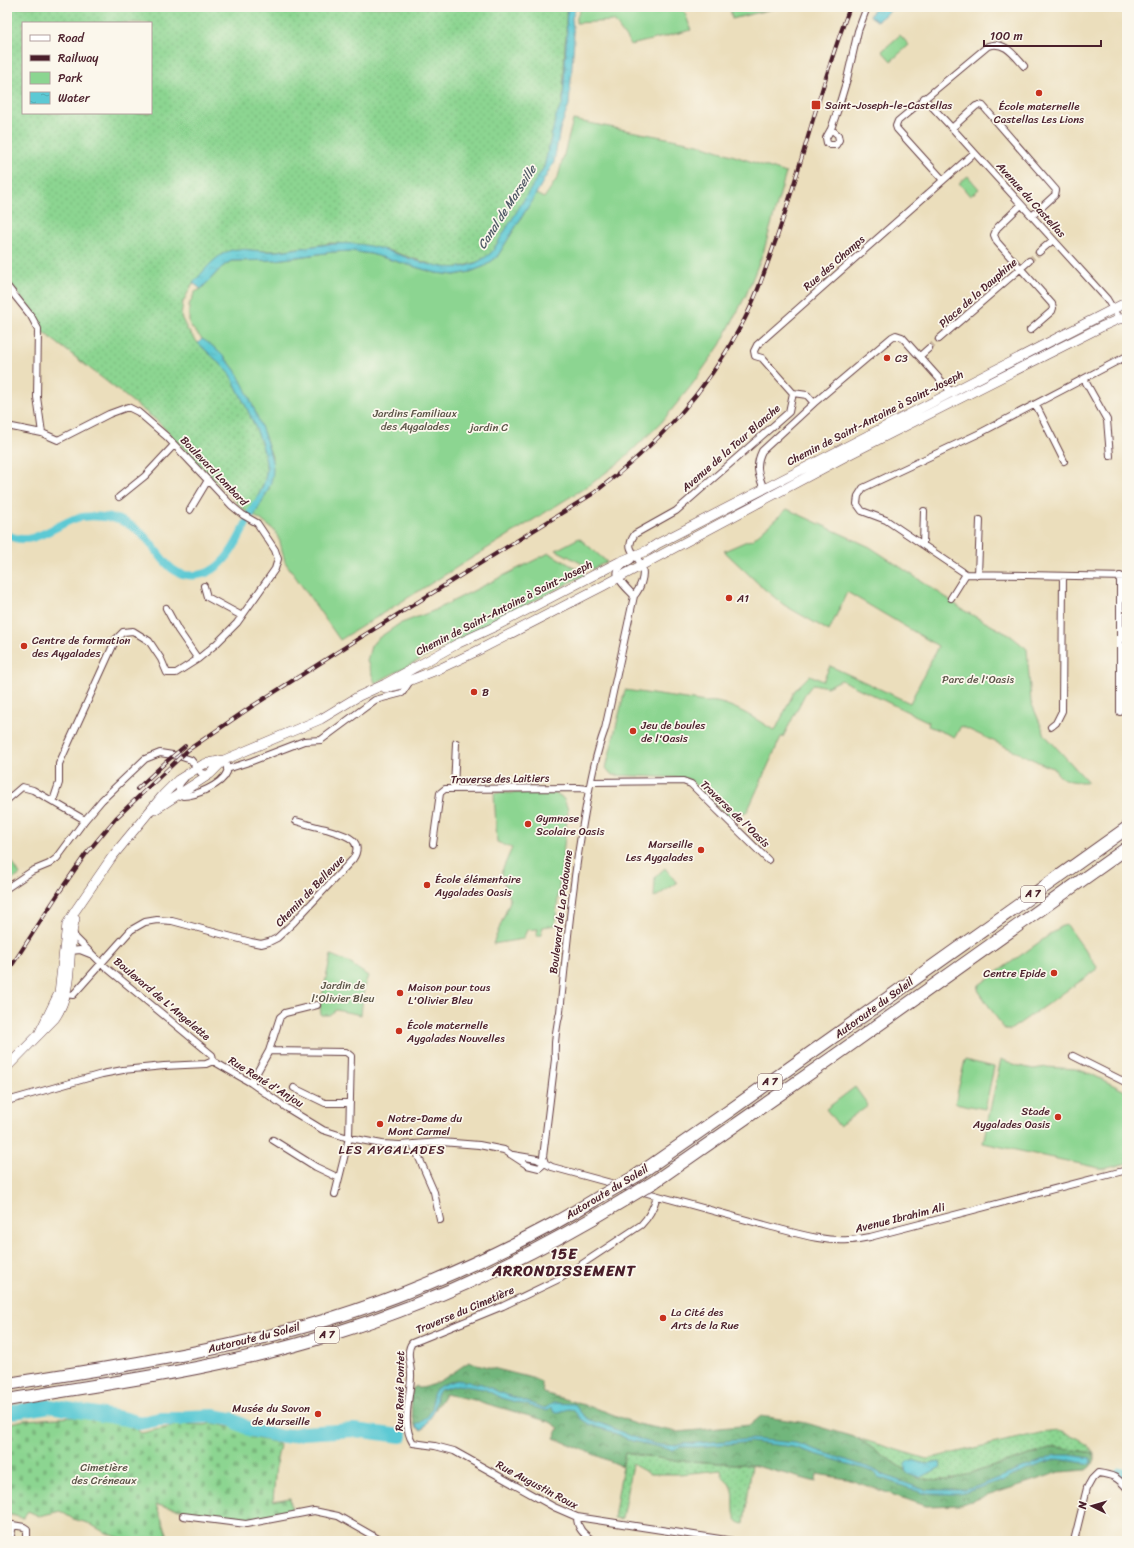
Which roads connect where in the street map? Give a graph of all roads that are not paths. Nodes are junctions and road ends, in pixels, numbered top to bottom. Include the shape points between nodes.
1 (867, 7) edge
2 (1024, 66) dead end
3 (924, 98) junction
4 (952, 128) junction
5 (831, 130) dead end
6 (974, 153) junction
7 (943, 180) junction
8 (1021, 204) junction
9 (1032, 216) junction
10 (1053, 240) junction
11 (1039, 252) tunnel mouth
12 (1029, 261) tunnel mouth
13 (1021, 268) junction
14 (7, 286) edge
15 (1127, 302) edge
16 (1114, 309) junction
17 (1123, 318) edge
18 (1030, 330) dead end
19 (939, 339) tunnel mouth
20 (929, 348) tunnel mouth
21 (920, 356) junction
22 (1127, 356) edge
23 (1084, 379) junction
24 (793, 393) junction
25 (955, 396) junction
26 (814, 403) junction
27 (1036, 405) junction
28 (7, 426) edge
29 (42, 433) junction
30 (174, 445) junction
31 (1110, 456) dead end
32 (1064, 462) dead end
33 (208, 480) junction
34 (764, 489) junction
35 (119, 497) dead end
36 (190, 510) dead end
37 (924, 511) dead end
38 (980, 520) dead end
39 (923, 545) junction
40 (635, 556) junction
41 (641, 565) junction
42 (966, 574) junction
43 (978, 575) junction
44 (1063, 576) junction
45 (1120, 576) junction
46 (618, 577) junction
47 (1127, 577) edge
48 (204, 586) dead end
49 (634, 596) junction
50 (951, 598) dead end
51 (166, 608) dead end
52 (242, 616) junction
53 (198, 659) junction
54 (386, 690) junction
55 (1120, 712) dead end
56 (1051, 727) dead end
57 (456, 743) dead end
58 (226, 764) junction
59 (197, 767) junction
60 (210, 774) junction
61 (591, 782) junction
62 (454, 789) junction
63 (589, 789) junction
64 (180, 793) junction
65 (7, 800) edge
66 (53, 801) junction
67 (149, 813) junction
68 (85, 820) junction
69 (296, 821) dead end
70 (1127, 828) edge
71 (433, 844) dead end
72 (1127, 848) edge
73 (768, 860) dead end
74 (7, 888) edge
75 (83, 900) junction
76 (73, 929) junction
77 (71, 952) junction
78 (93, 956) junction
79 (102, 964) junction
80 (62, 972) junction
81 (60, 985) junction
82 (65, 994) junction
83 (318, 1005) dead end
84 (39, 1034) junction
85 (269, 1051) junction
86 (1073, 1056) dead end
87 (213, 1061) junction
88 (7, 1067) edge
89 (251, 1083) junction
90 (1127, 1083) edge
91 (294, 1088) dead end
92 (7, 1101) edge
93 (350, 1104) junction
94 (349, 1138) junction
95 (273, 1140) dead end
96 (413, 1144) junction
97 (545, 1163) junction
98 (1127, 1170) edge
99 (339, 1178) junction
100 (607, 1187) junction
101 (335, 1194) dead end
102 (657, 1196) junction
103 (440, 1220) dead end
104 (412, 1343) joint
105 (7, 1384) edge
106 (7, 1400) edge
107 (409, 1436) joint
108 (1127, 1488) edge
109 (183, 1516) dead end
110 (577, 1517) junction
111 (10, 1524) edge
112 (10, 1541) edge
113 (27, 1541) edge
114 (382, 1541) edge
115 (593, 1541) edge
116 (733, 1541) edge
117 (1074, 1541) edge

1 - 5 street
2 - 3 street via 1006,48 1000,44 993,44
3 - 4 street, Avenue du Castellas
3 - 7 street via 898,121 896,127
4 - 6 street, Avenue du Castellas
4 - 9 street via 976,106 983,106 1056,190 1055,195
6 - 7 street, Rue des Champs
6 - 8 street, Avenue du Castellas
7 - 24 street, Rue des Champs via 756,345 755,356 762,358
8 - 9 street, Avenue du Castellas
8 - 13 street via 997,228 994,235 997,242
9 - 10 street, Avenue du Castellas
10 - 11 street
10 - 16 street, Avenue du Castellas
12 - 13 street, Place de la Dauphine
13 - 18 street via 1053,308
13 - 19 street, Place de la Dauphine
14 - 29 street via 38,329 37,397
15 - 16 main road, Chemin de Saint-Antoine à Saint-Joseph
16 - 17 street, Avenue du Castellas
16 - 25 main road, Chemin de Saint-Antoine à Saint-Joseph
17 - 25 main road, Chemin de Saint-Antoine à Saint-Joseph
20 - 21 street
21 - 25 street
21 - 26 street via 902,337 896,335
22 - 23 street
23 - 27 street
23 - 31 street via 1107,420
24 - 26 street via 807,395
24 - 40 street, Avenue de la Tour Blanche via 789,412 676,511 635,534 630,542 631,551
25 - 34 main road, Chemin de Saint-Antoine à Saint-Joseph
25 - 41 main road, Chemin de Saint-Antoine à Saint-Joseph
26 - 34 street via 762,451 757,466
27 - 32 street
27 - 39 street via 863,488 858,496 858,504 862,511 886,520
28 - 29 street
29 - 30 street, Boulevard Lombard via 58,440 128,407 138,412
30 - 33 street, Boulevard Lombard
30 - 35 street
33 - 36 street
33 - 52 street, Boulevard Lombard via 243,515 256,524 275,550 278,559 275,569
34 - 40 main road, Chemin de Saint-Antoine à Saint-Joseph
37 - 39 street
38 - 43 street
39 - 42 street
40 - 41 street
40 - 46 street, Chemin de Saint-Antoine à Saint-Joseph via 619,569
40 - 54 main road, Chemin de Saint-Antoine à Saint-Joseph via 459,644
41 - 46 main road, Chemin de Saint-Antoine à Saint-Joseph
41 - 49 street via 642,578
42 - 43 street
42 - 50 street
43 - 44 street
44 - 45 street
44 - 56 street via 1062,711
45 - 47 street
45 - 55 street
46 - 49 street
46 - 54 main road, Chemin de Saint-Antoine à Saint-Joseph via 466,656
48 - 52 street via 207,597
49 - 61 street, Boulevard de La Padouane
51 - 53 street
52 - 53 street, Boulevard Lombard
53 - 66 street, Boulevard Lombard via 176,673 167,673 149,641 133,631 123,632 116,639 59,764 59,783
54 - 58 main road, Chemin de Saint-Antoine à Saint-Joseph via 359,696 321,719
54 - 58 street, Chemin de Saint-Antoine à Saint-Joseph via 321,740 304,741 252,761
57 - 62 street
58 - 59 main road, Chemin de Saint-Antoine à Saint-Joseph via 204,764
58 - 60 main road
58 - 64 street via 223,778 210,787 194,795 183,796
59 - 60 street via 201,773
59 - 64 street via 179,784
59 - 67 main road via 178,780
59 - 68 street via 191,760 179,756 160,754 149,757 102,800
60 - 64 main road
61 - 63 street, Boulevard de La Padouane
61 - 73 street, Traverse de l'Oasis via 683,781 691,784
62 - 63 street, Traverse des Laitiers
62 - 71 street, Traverse des Laitiers via 445,789 440,793
63 - 97 street, Boulevard de La Padouane via 575,872 560,1012 556,1027 555,1059 543,1157
64 - 67 main road
65 - 66 street via 22,787
66 - 68 street
67 - 75 main road via 112,857
68 - 74 street via 56,858
69 - 79 street, Chemin de Bellevue via 347,836 356,845 357,853 277,938 261,944 172,921 157,920 145,922 131,930
70 - 100 highway, Autoroute du Soleil / A 7, bridge via 636,1176
72 - 106 highway, Autoroute du Soleil / A 7, bridge via 654,1182 541,1248 452,1290 328,1335 219,1363
75 - 76 main road
75 - 80 main road via 67,924
76 - 77 main road
76 - 78 street, Boulevard de L'Angelette via 75,936
77 - 78 street, Boulevard de L'Angelette via 80,950
77 - 80 street
77 - 82 main road
78 - 79 street, Boulevard de L'Angelette
79 - 82 street via 73,995
79 - 87 street, Boulevard de L'Angelette via 212,1055
80 - 81 main road
81 - 82 street
81 - 84 main road via 54,1005
82 - 84 main road via 61,1009
83 - 85 street via 285,1013 280,1017
84 - 88 main road
85 - 89 street
85 - 93 street via 350,1054
86 - 90 street
87 - 89 street, Rue René d'Anjou
87 - 92 street, Rue René d'Anjou via 206,1064 164,1066 102,1074
89 - 94 street, Rue René d'Anjou via 324,1130
91 - 93 street via 325,1103
93 - 94 street
94 - 96 street, Rue René d'Anjou via 382,1144
94 - 99 street
95 - 99 street
96 - 97 street, Rue René d'Anjou via 441,1142 480,1145 504,1150 531,1166 539,1168
96 - 103 street via 434,1192
97 - 100 street, Rue René d'Anjou
98 - 102 street, Avenue Ibrahim Ali via 870,1237 848,1240 806,1236
99 - 101 street
100 - 102 street, Avenue Ibrahim Ali
100 - 105 highway, Autoroute du Soleil / A 7 via 554,1224 458,1271 392,1298 338,1316 238,1343
102 - 104 street, Traverse du Cimetière via 646,1221 561,1278 504,1306
104 - 107 street, Rue René Pontet via 409,1350 412,1378 409,1393
107 - 110 street, Rue Augustin Roux via 413,1442 454,1452
108 - 117 street via 1118,1478 1109,1474 1098,1473 1092,1478 1087,1488
109 - 114 street via 246,1524 314,1511 338,1516
110 - 115 street via 577,1525
110 - 116 street, Rue Augustin Roux
111 - 112 street
111 - 113 street via 27,1529

